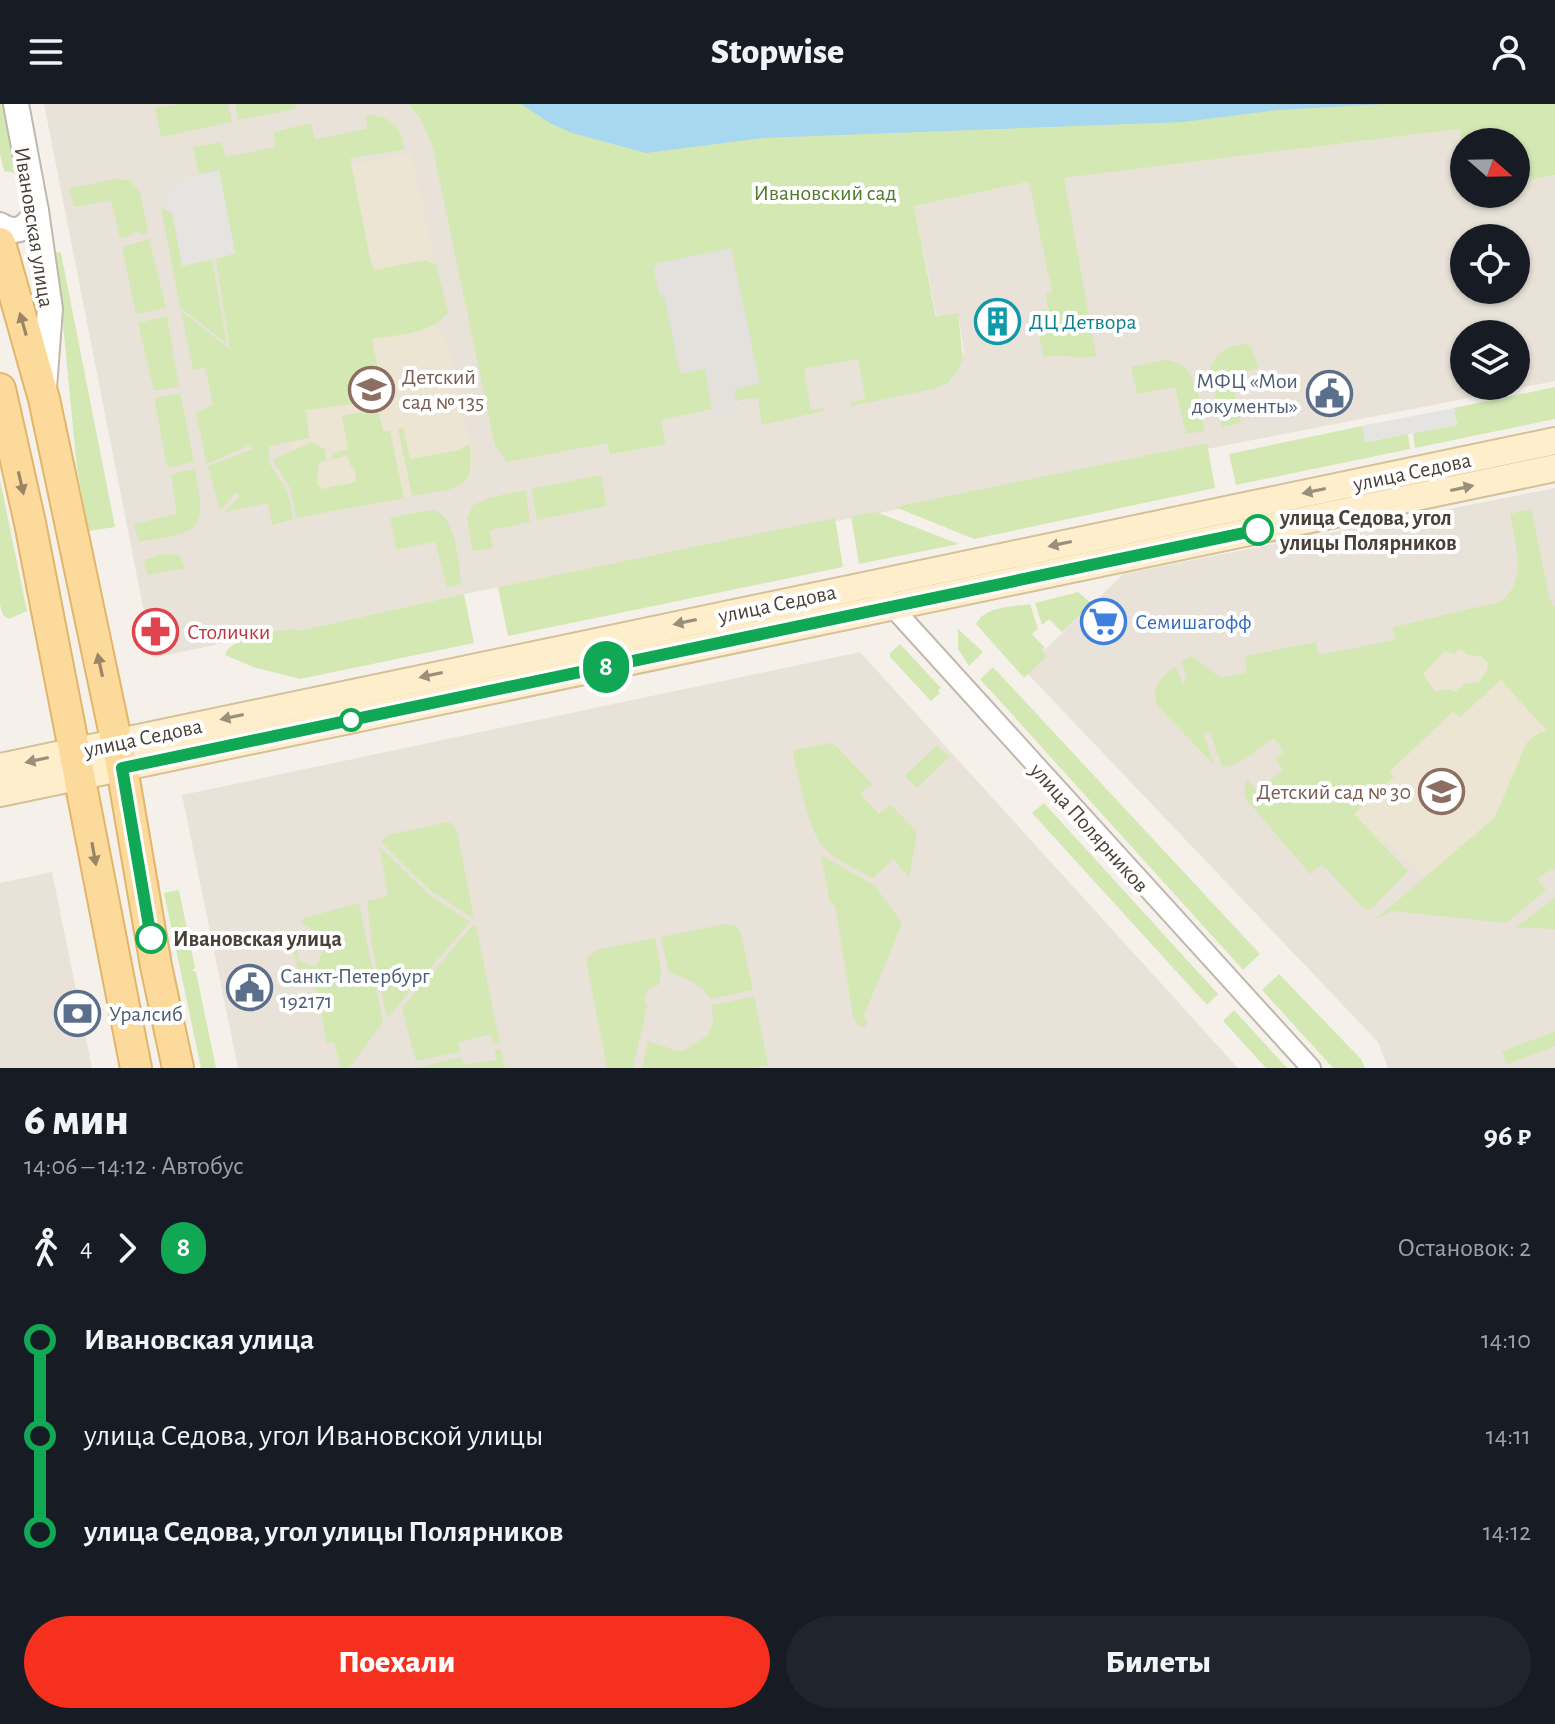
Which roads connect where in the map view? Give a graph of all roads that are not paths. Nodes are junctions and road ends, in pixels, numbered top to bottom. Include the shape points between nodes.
1 (16, 104) edge
2 (36, 211) junction
3 (0, 225) edge
4 (0, 243) edge
5 (0, 389) edge
6 (44, 399) junction
7 (1555, 441) edge
8 (1555, 468) edge
9 (871, 584) junction
10 (892, 607) junction
11 (119, 755) junction
12 (77, 765) junction
13 (0, 767) edge
14 (0, 793) edge
15 (136, 1068) edge
16 (178, 1068) edge
17 (1311, 1068) edge

1 - 2 street, Ивановская улица
2 - 3 street via 21,229
2 - 6 street, Ивановская улица via 50,309
6 -> 4 main road, Ивановская улица
5 -> 12 main road
11 -> 6 main road, Ивановская улица
7 -> 9 main road, улица Седова
10 -> 8 main road, улица Седова
9 - 10 street, улица Полярников
9 -> 11 main road, улица Седова
10 - 11 main road, улица Седова
10 - 17 street, улица Полярников
11 - 12 main road, улица Седова
11 - 16 main road, Ивановская улица
12 -> 13 main road, улица Седова
12 - 14 main road, улица Седова
12 -> 15 main road

